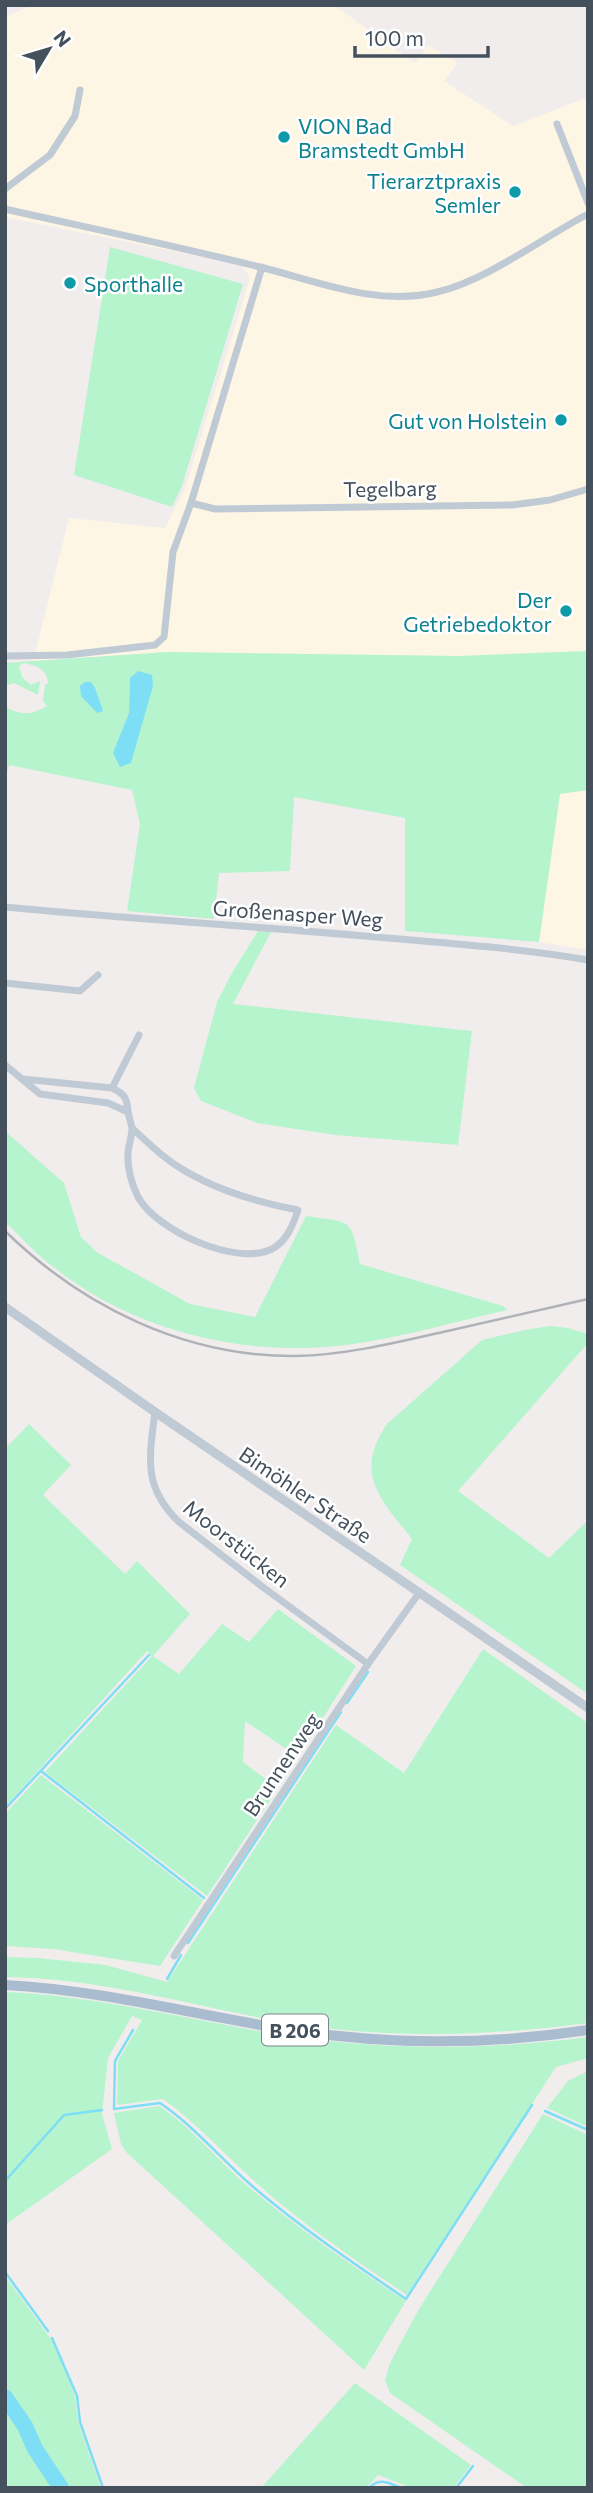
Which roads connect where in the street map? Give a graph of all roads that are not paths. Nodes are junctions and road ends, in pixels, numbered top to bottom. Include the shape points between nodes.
1 (80, 90) dead end
2 (557, 124) dead end
3 (5, 189) edge
4 (588, 203) edge
5 (5, 209) edge
6 (588, 214) edge
7 (262, 267) junction
8 (588, 488) edge
9 (191, 503) junction
10 (5, 656) edge
11 (5, 907) edge
12 (588, 960) edge
13 (98, 975) dead end
14 (5, 983) edge
15 (139, 1035) dead end
16 (5, 1065) edge
17 (23, 1079) junction
18 (112, 1088) junction
19 (128, 1112) junction
20 (132, 1128) junction
21 (5, 1307) edge
22 (155, 1412) junction
23 (419, 1593) junction
24 (368, 1664) junction
25 (588, 1708) edge
26 (174, 1956) dead end
27 (5, 1985) edge
28 (588, 2030) edge

1 - 3 street via 75,116 50,155
2 - 4 street
5 - 7 street
6 - 7 street via 487,272 440,292 417,296 388,297 343,289
7 - 9 street
8 - 9 street, Tegelbarg via 512,505 215,509
9 - 10 street via 173,552 164,637 155,645
11 - 12 street, Großenasper Weg via 520,949
13 - 14 street via 80,991
15 - 18 street
16 - 17 street
17 - 18 street
17 - 19 street via 40,1094 108,1103
18 - 19 street via 123,1093
19 - 20 street
20 - 20 street via 127,1157 139,1199 178,1233 225,1251 249,1253 270,1250 292,1228 298,1210 222,1189 176,1166
21 - 22 street, Bimöhler Straße
22 - 23 street, Bimöhler Straße
22 - 24 street, Moorstücken via 151,1474 166,1510
23 - 24 street, Brunnenweg
23 - 25 street, Bimöhler Straße
24 - 26 street, Brunnenweg
27 - 28 main road, B 206 via 90,1992 290,2030 369,2039 474,2041

